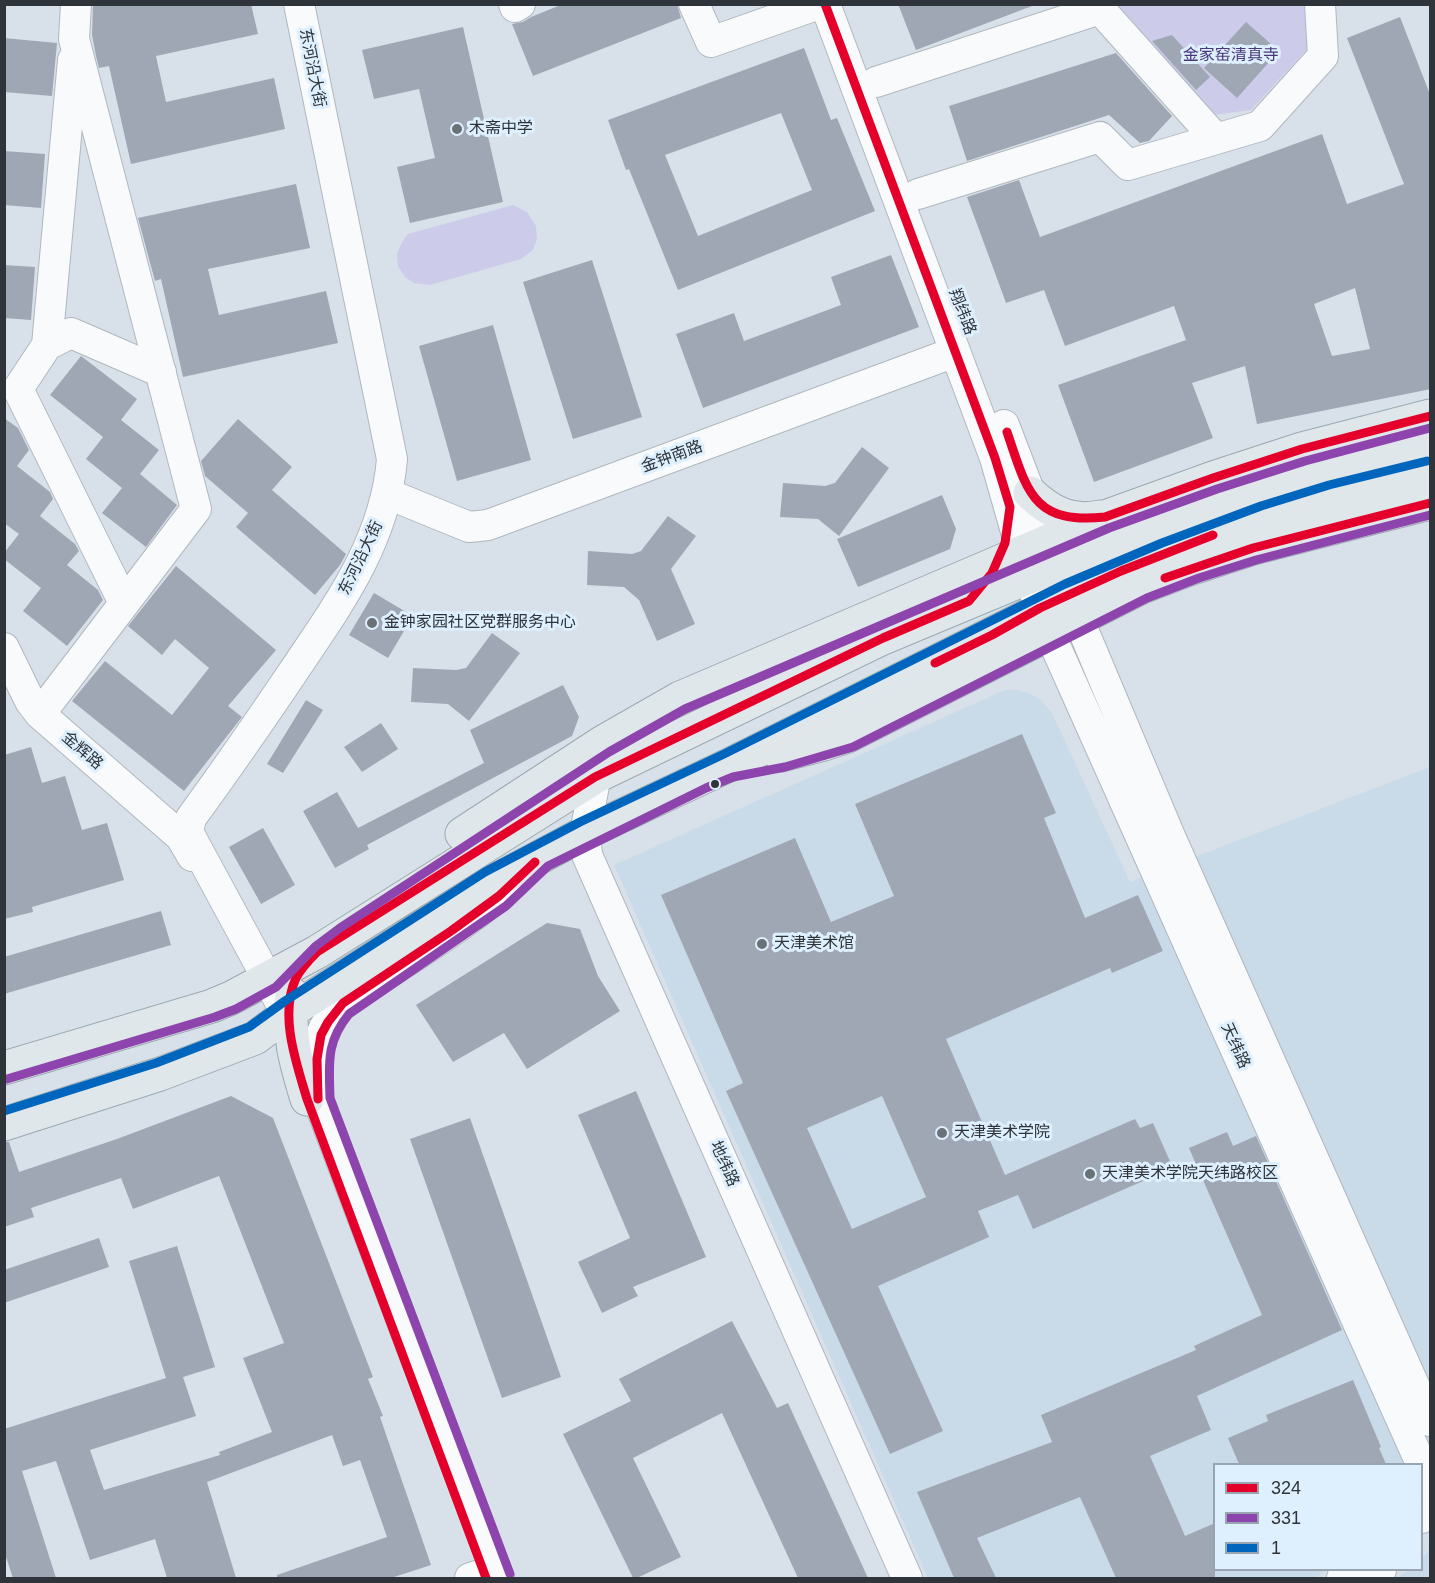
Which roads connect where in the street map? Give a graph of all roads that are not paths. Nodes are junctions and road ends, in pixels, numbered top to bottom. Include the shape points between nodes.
1 (76, 4) edge
2 (299, 4) edge
3 (514, 4) edge
4 (520, 4) edge
5 (694, 4) edge
6 (819, 4) edge
7 (825, 4) edge
8 (846, 4) edge
9 (1320, 4) edge
10 (1100, 7) edge
11 (74, 39) junction
12 (876, 82) junction
13 (1216, 139) junction
14 (918, 194) junction
15 (47, 345) junction
16 (955, 352) junction
17 (161, 372) junction
18 (1431, 416) edge
19 (1431, 444) edge
20 (1431, 473) edge
21 (388, 494) junction
22 (1020, 500) junction
23 (1431, 503) edge
24 (1105, 517) junction
25 (1210, 521) junction
26 (1033, 558) junction
27 (124, 603) junction
28 (1074, 607) junction
29 (1044, 619) junction
30 (4, 648) edge
31 (40, 714) junction
32 (603, 742) junction
33 (729, 765) junction
34 (595, 777) junction
35 (585, 833) junction
36 (181, 837) joint
37 (542, 856) junction
38 (317, 952) junction
39 (262, 981) junction
40 (285, 1019) junction
41 (4, 1068) edge
42 (312, 1100) junction
43 (4, 1124) edge
44 (1431, 1420) edge
45 (1422, 1463) edge
46 (1423, 1466) edge
47 (1431, 1484) edge
48 (487, 1576) edge
49 (907, 1578) edge

1 - 11 street
2 - 21 street, 东河沿大街 via 392,459
3 - 4 street
5 - 6 street via 711,42
7 - 16 street, 翔纬路
8 - 12 street, 翔纬路
9 - 13 street via 1323,56 1260,126
10 - 12 street
10 - 13 street
11 - 15 street
11 - 17 street
12 - 14 street, 翔纬路
13 - 14 street via 1128,165 1100,137
14 - 22 street, 翔纬路
15 - 17 street via 70,333
15 - 27 street via 18,388
16 - 21 street, 金钟南路 via 488,525 469,527
16 - 22 street, 翔纬路 via 995,458
17 - 27 street via 196,509
18 - 24 main road via 1302,449
19 - 25 main road via 1315,472
20 - 25 main road
21 - 39 street, 东河沿大街 via 374,538 328,620 191,818 188,832
22 - 24 main road via 1066,517
22 - 26 street, 翔纬路
22 - 26 street via 1005,543
23 - 28 main road via 1253,548
24 - 26 main road
25 - 26 main road
25 - 28 main road via 1121,571
26 - 28 street, 翔纬路
26 - 29 street, 翔纬路
26 - 32 main road via 680,698
26 - 34 main road via 969,601 883,638
27 - 31 street
28 - 29 main road
28 - 44 street, 天纬路 via 1169,834
29 - 33 main road via 992,635
29 - 33 main road via 848,736
29 - 45 street, 天纬路
30 - 31 street, 金辉路 via 30,702
31 - 36 street, 金辉路
32 - 34 street, 地纬路
32 - 39 main road via 333,918
33 - 35 main road
34 - 35 street, 地纬路
34 - 38 main road
35 - 37 main road
35 - 49 street, 地纬路 via 587,855
36 - 39 street, 东河沿大街
37 - 40 main road via 491,883
37 - 42 street via 499,896 343,1003 321,1035
38 - 39 main road
38 - 40 main road via 295,980
39 - 40 street, 东河沿大街
39 - 41 main road via 212,1006
40 - 42 main road via 296,1062
40 - 43 main road via 255,1038 170,1070
42 - 48 street
46 - 47 street, 天纬路

